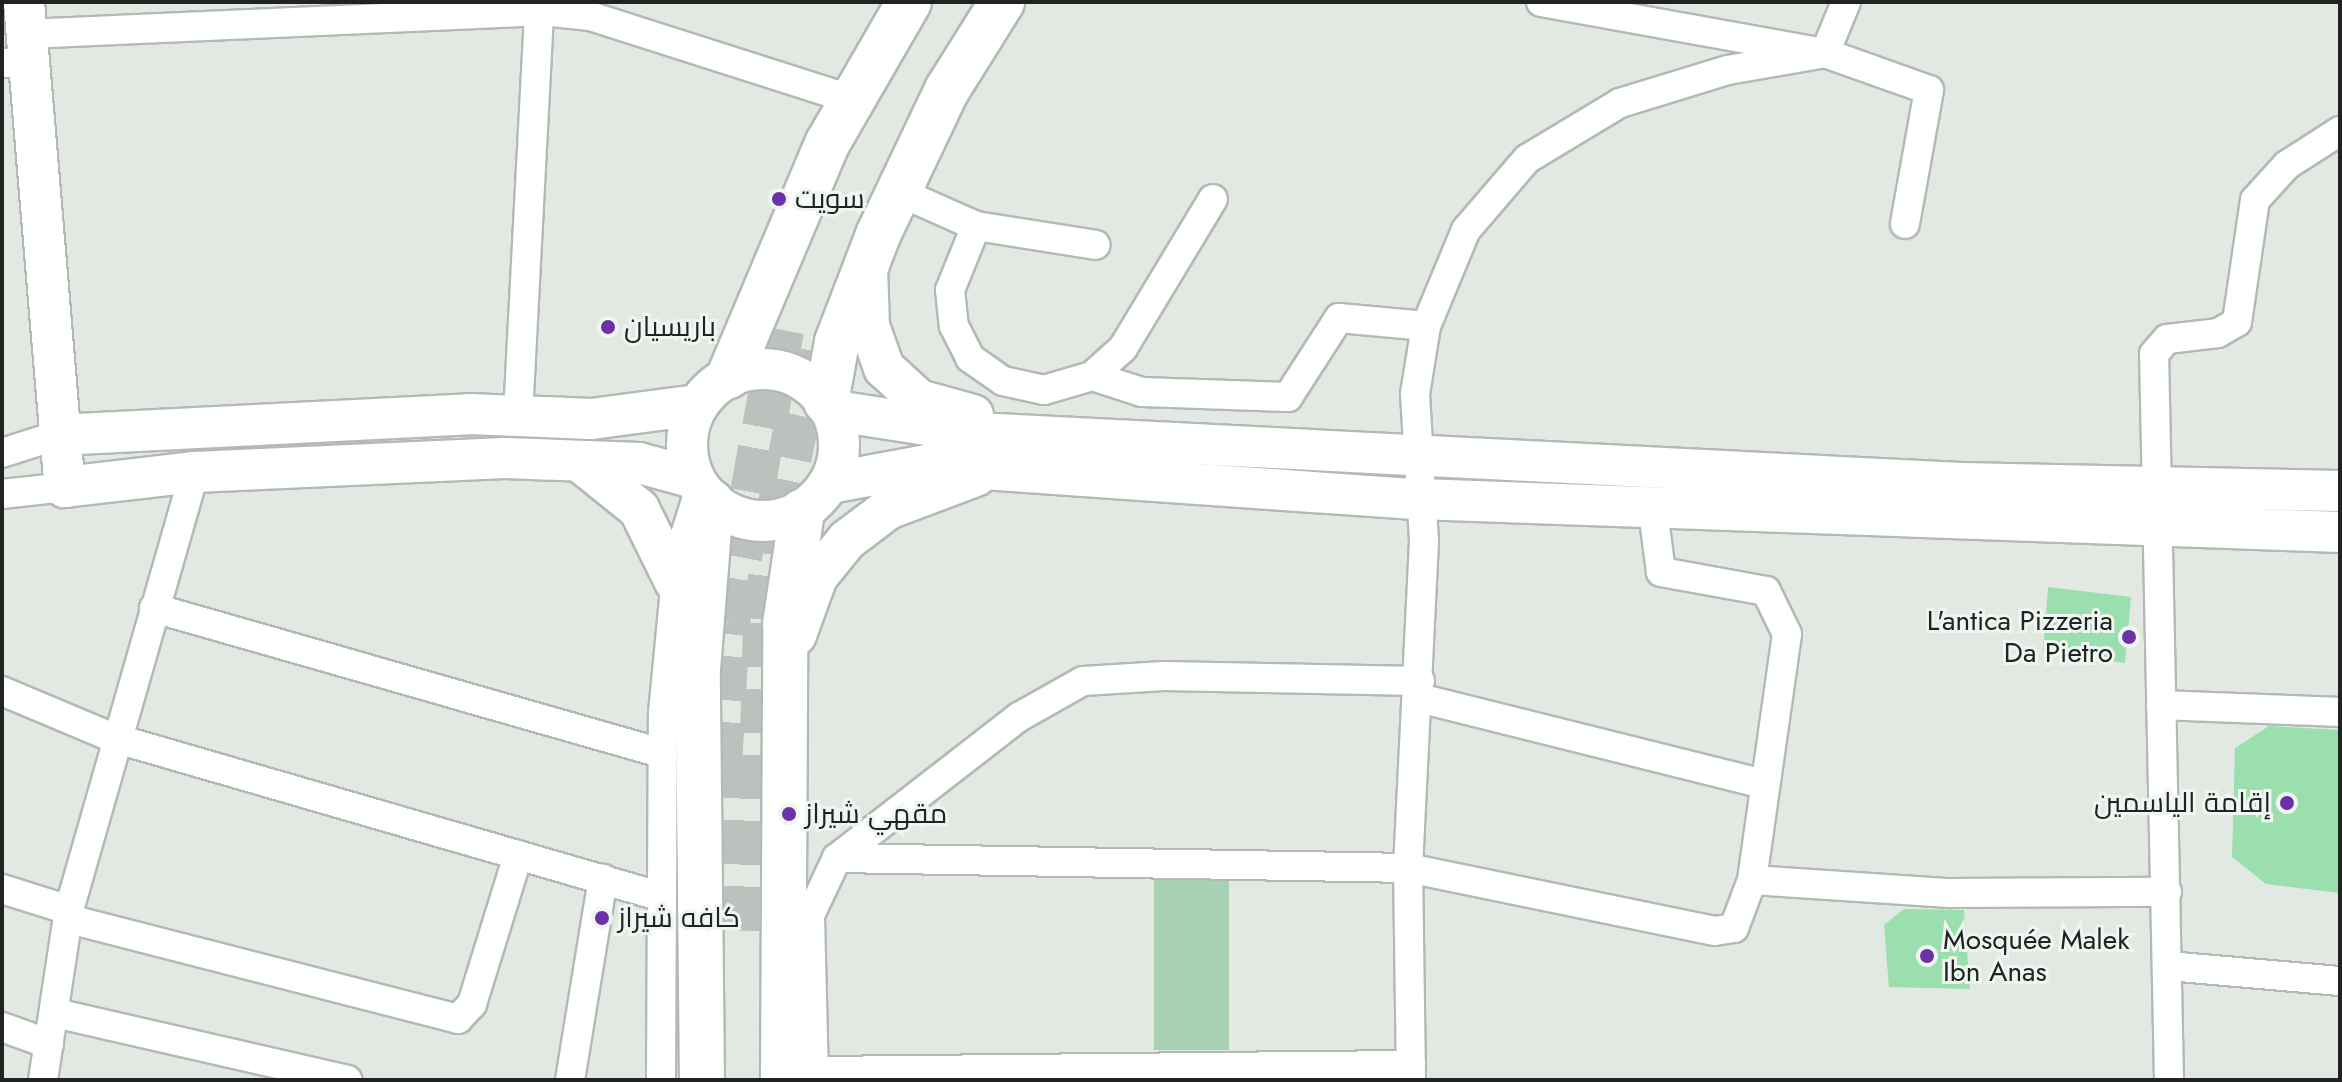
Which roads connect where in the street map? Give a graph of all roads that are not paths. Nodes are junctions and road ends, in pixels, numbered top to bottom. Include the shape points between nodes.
1 (909, 2) edge
2 (938, 2) edge
3 (973, 2) edge
4 (1002, 2) edge
5 (1541, 2) edge
6 (1846, 2) edge
7 (544, 5) edge
8 (20, 40) edge
9 (1825, 53) junction
10 (850, 99) junction
11 (2340, 131) edge
12 (897, 191) junction
13 (1213, 199) dead end
14 (1905, 224) dead end
15 (976, 226) junction
16 (1096, 245) dead end
17 (868, 260) junction
18 (1426, 326) junction
19 (729, 376) junction
20 (1092, 376) junction
21 (1044, 390) junction
22 (697, 405) junction
23 (828, 406) junction
24 (518, 415) junction
25 (1030, 434) junction
26 (58, 435) junction
27 (1413, 450) junction
28 (2, 453) edge
29 (575, 459) junction
30 (991, 470) junction
31 (195, 472) junction
32 (65, 487) junction
33 (702, 489) junction
34 (2340, 491) edge
35 (2, 494) edge
36 (816, 497) junction
37 (1419, 499) junction
38 (1652, 504) junction
39 (2156, 504) junction
40 (2340, 532) edge
41 (675, 582) junction
42 (154, 608) junction
43 (785, 678) junction
44 (1419, 690) junction
45 (2, 691) edge
46 (2161, 705) junction
47 (2340, 712) edge
48 (114, 738) junction
49 (661, 753) junction
50 (1761, 783) junction
51 (518, 855) junction
52 (837, 858) junction
53 (1408, 868) junction
54 (603, 879) junction
55 (1752, 880) junction
56 (2, 889) edge
57 (2167, 892) junction
58 (659, 896) junction
59 (69, 915) junction
60 (2168, 966) junction
61 (2340, 981) edge
62 (55, 1013) junction
63 (2, 1027) edge
64 (49, 1044) junction
65 (1411, 1073) edge
66 (804, 1077) edge
67 (43, 1080) edge
68 (347, 1080) edge
69 (570, 1080) edge
70 (661, 1080) edge
71 (702, 1080) edge
72 (727, 1080) edge
73 (759, 1080) edge
74 (2169, 1080) edge

1 - 10 highway
2 - 3 highway via 841,174 798,332 900,123
4 - 12 highway
5 - 9 street
6 - 9 street
7 - 8 street
7 - 10 street
7 - 24 street
8 - 26 street
9 - 14 street via 1929,90
9 - 18 street via 1714,74 1574,126 1492,194 1445,271
10 - 19 highway
11 - 39 street via 2287,165 2255,200 2237,322 2218,333 2167,339 2154,354
12 - 15 street
12 - 17 highway
13 - 20 street via 1123,348
15 - 16 street
15 - 21 street via 950,290 954,326 970,358 1003,381
17 - 23 highway via 837,342
17 - 25 street via 869,326 894,380 933,406
18 - 20 street via 1339,318 1288,397 1142,392
18 - 27 street
19 - 22 street
19 - 23 street via 750,370 793,375
20 - 21 street
21 - 25 street
22 - 24 street via 615,417
22 - 33 street via 686,441
23 - 25 street via 940,431
23 - 36 street via 839,446
24 - 26 street
25 - 27 street
26 - 28 street
26 - 32 street
27 - 37 street
27 - 39 street via 1961,483
29 - 31 street
29 - 33 street via 639,463
29 - 41 street via 639,509
30 - 36 street via 895,468
30 - 37 street
30 - 43 street via 900,503 847,540 808,595
31 - 32 street
31 - 42 street
32 - 35 street
33 - 36 street via 755,521
33 - 41 street
33 - 71 highway
34 - 39 street
36 - 43 highway via 787,596
37 - 38 street
37 - 44 street
38 - 39 street
38 - 50 street via 1661,572 1675,580 1766,591 1782,612 1786,657
39 - 40 street
39 - 46 street
41 - 49 street
42 - 48 street
42 - 49 street
43 - 66 highway
44 - 50 street
44 - 52 street via 1083,681 1019,717
44 - 53 street
45 - 48 street
46 - 47 street
46 - 57 street
48 - 51 street
48 - 59 street
49 - 58 street
50 - 55 street
51 - 54 street
51 - 59 street via 472,1004 458,1019
52 - 53 street
52 - 66 street via 810,915
53 - 55 street via 1725,931 1740,922
53 - 65 street
54 - 58 street
54 - 69 street
55 - 57 street via 1950,893
56 - 59 street
57 - 60 street
58 - 70 street
59 - 62 street
60 - 61 street
60 - 74 street
62 - 64 street
62 - 68 street
63 - 64 street
64 - 67 street
65 - 66 street
72 - 73 highway via 740,930

